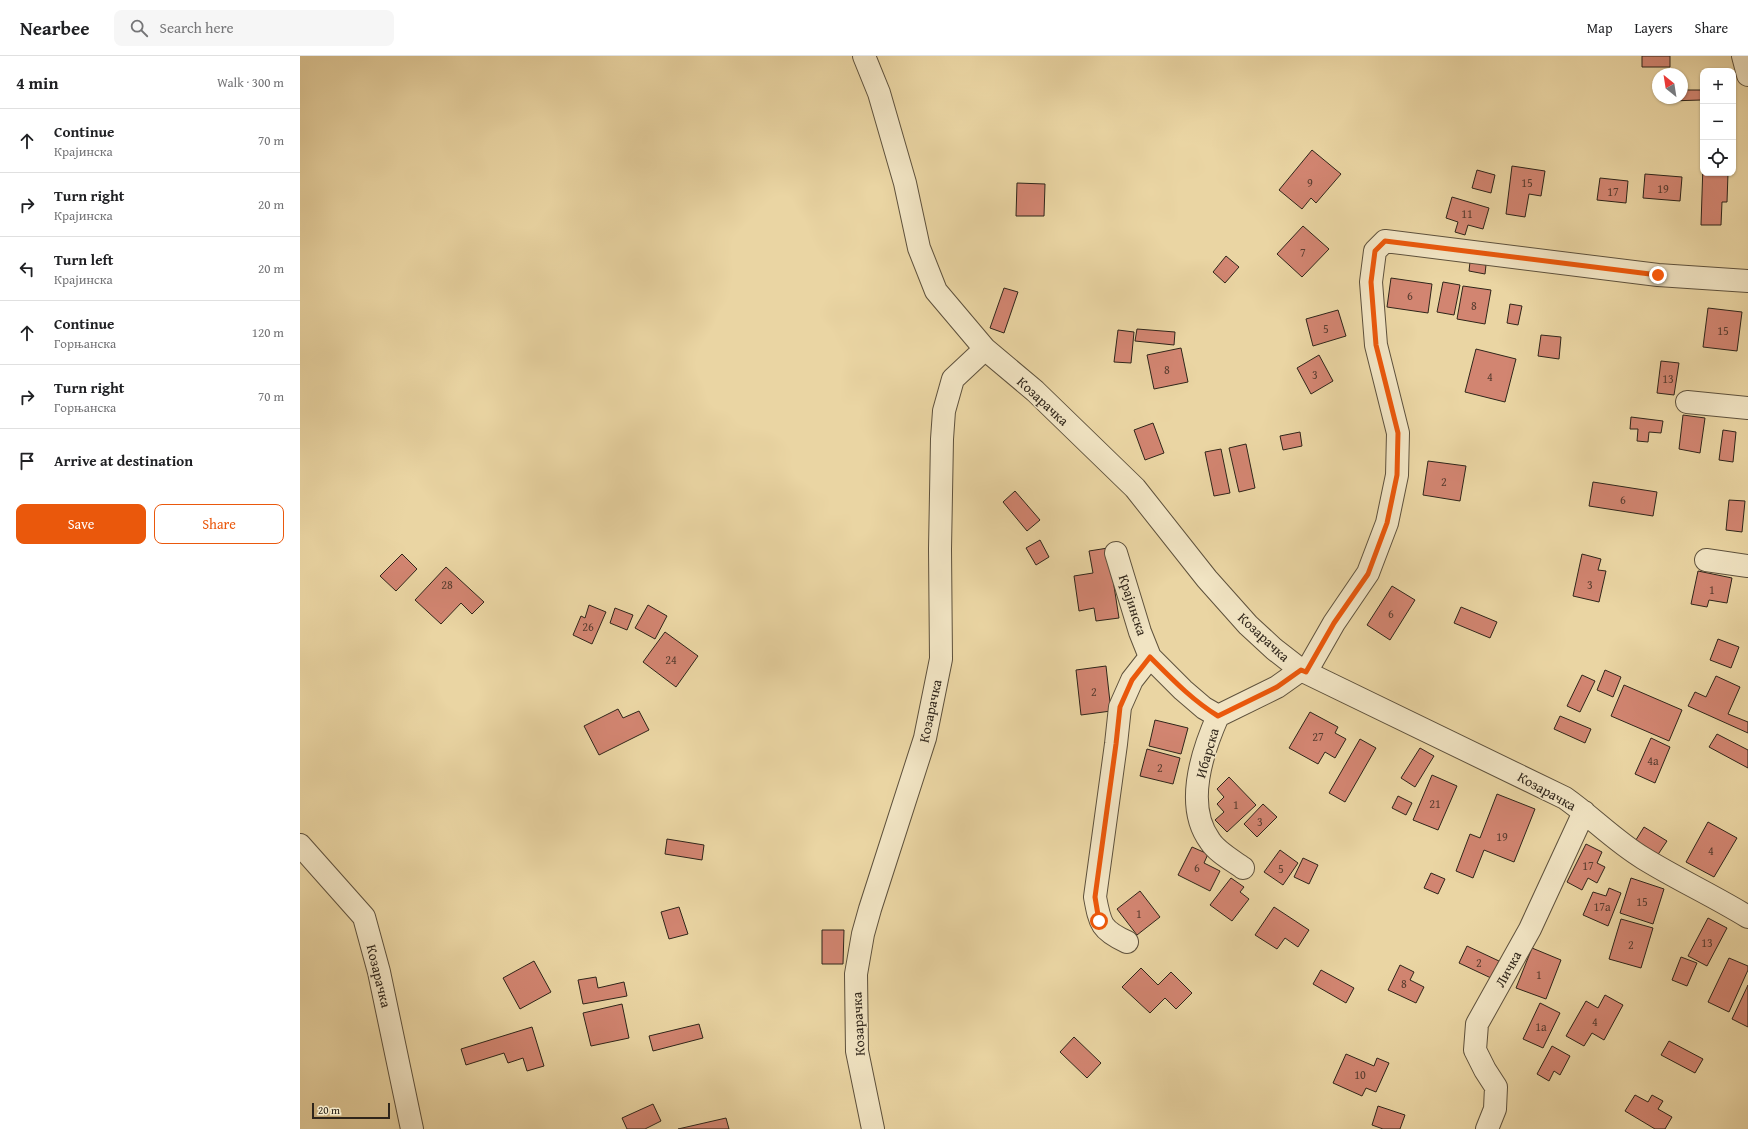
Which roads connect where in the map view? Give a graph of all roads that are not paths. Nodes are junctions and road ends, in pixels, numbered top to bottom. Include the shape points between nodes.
1 (864, 56) edge
2 (1743, 56) edge
3 (1748, 76) edge
4 (1748, 281) edge
5 (985, 349) junction
6 (1688, 402) dead end
7 (1748, 408) edge
8 (1116, 552) dead end
9 (1706, 560) dead end
10 (1748, 566) edge
11 (1150, 657) junction
12 (1303, 671) junction
13 (1218, 716) junction
14 (1584, 812) junction
15 (300, 845) edge
16 (1243, 868) dead end
17 (1748, 917) edge
18 (1127, 942) dead end
19 (412, 1129) edge
20 (873, 1129) edge
21 (1487, 1129) edge

1 - 5 street via 879,93 905,183 919,248 936,291
2 - 3 street
4 - 12 street via 1658,275 1385,241 1375,251 1371,282 1376,345 1398,433 1397,475 1387,523 1368,574
5 - 12 street, Козарачка via 1035,391 1135,488 1207,579 1248,625
5 - 20 street, Козарачка via 953,379 944,411 940,549 941,659 925,738 868,915 856,974 857,1052
6 - 7 street
8 - 11 street, Крајинска
9 - 10 street
11 - 13 street, Крајинска via 1183,690
11 - 18 street via 1132,680 1120,707 1095,897 1099,921 1112,936
12 - 13 street
12 - 14 street, Козарачка via 1541,785
13 - 16 street, Ибарска via 1199,769 1197,800 1200,824 1210,842
14 - 17 street, Козарачка via 1607,833 1643,858
14 - 21 street, Личка via 1530,929 1477,1024 1475,1050 1496,1087 1495,1109
15 - 19 street, Козарачка via 364,917 379,972

